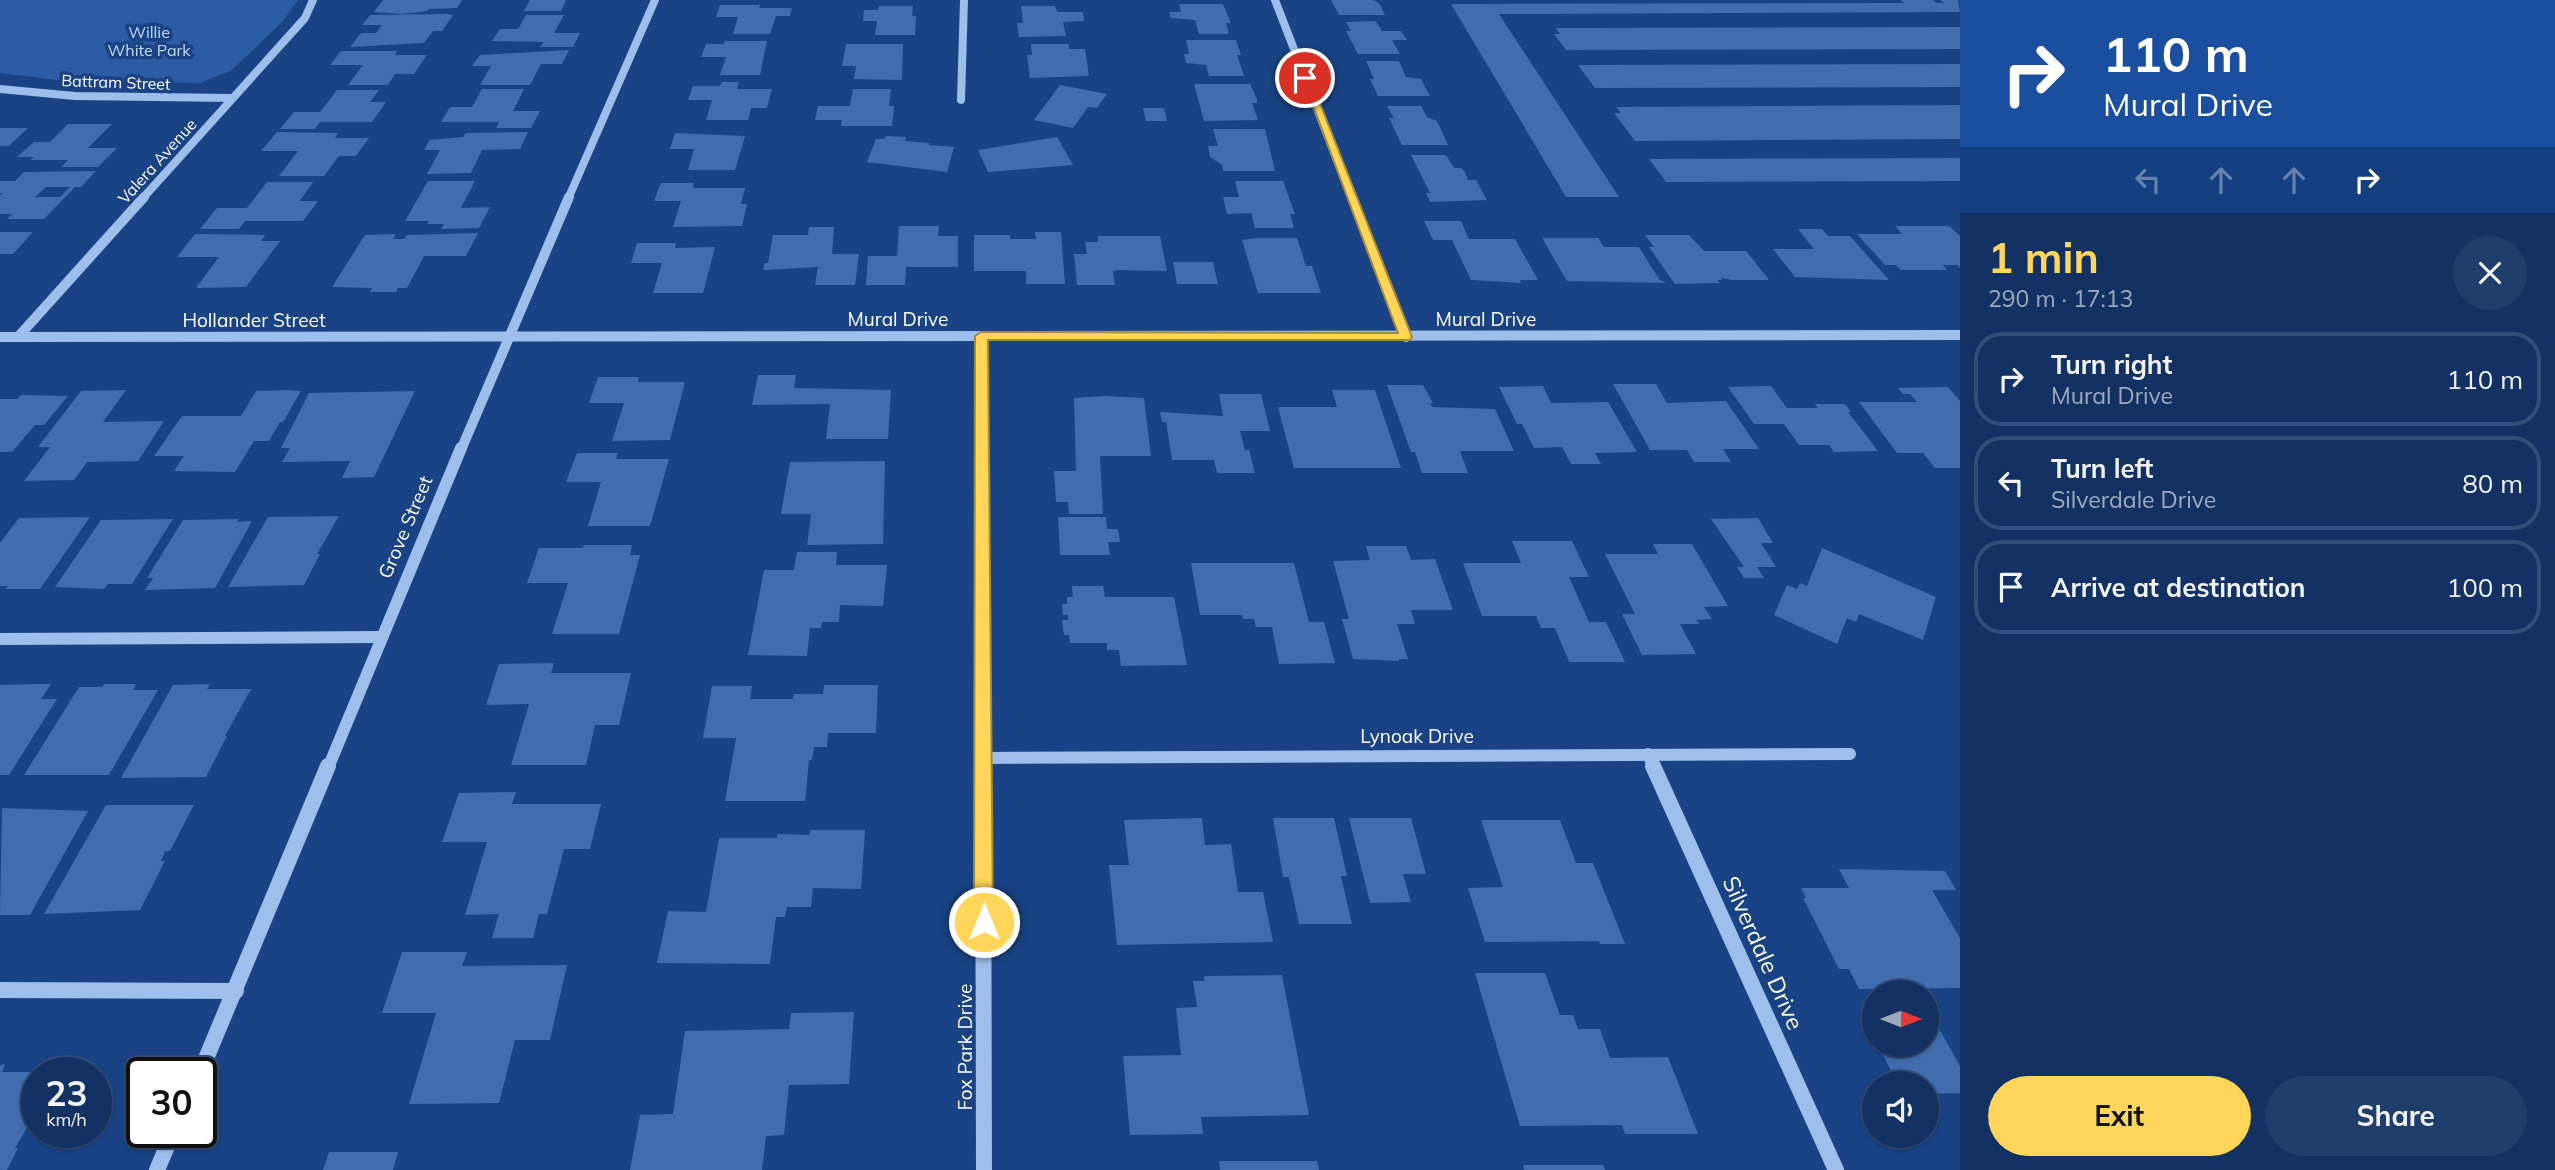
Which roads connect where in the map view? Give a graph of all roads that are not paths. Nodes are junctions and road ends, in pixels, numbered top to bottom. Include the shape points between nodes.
1 (313, 0) edge
2 (655, 0) edge
3 (964, 0) edge
4 (1275, 0) edge
5 (0, 89) edge
6 (232, 98) junction
7 (961, 100) dead end
8 (1960, 335) edge
9 (981, 336) junction
10 (0, 337) edge
11 (18, 337) junction
12 (1406, 337) junction
13 (507, 339) junction
14 (382, 637) junction
15 (0, 639) edge
16 (1648, 754) junction
17 (1850, 754) dead end
18 (983, 758) junction
19 (0, 990) edge
20 (236, 991) junction
21 (207, 1057) edge
22 (166, 1148) edge
23 (157, 1170) edge
24 (984, 1170) edge
25 (1836, 1170) edge

1 - 6 street, Valera Avenue via 305,18
2 - 13 street, Grove Street
3 - 7 street
4 - 12 street
5 - 6 street, Battram Street via 75,96
6 - 11 street, Valera Avenue
8 - 12 street, Mural Drive
9 - 12 street, Mural Drive
9 - 13 street, Mural Drive
9 - 18 street, Fox Park Drive
10 - 11 street, Hollander Street
11 - 13 street, Hollander Street
13 - 14 street, Grove Street
14 - 15 street
14 - 20 street, Grove Street
16 - 17 street, Lynoak Drive
16 - 18 street, Lynoak Drive
16 - 25 street, Silverdale Drive
18 - 24 street, Fox Park Drive
19 - 20 street
20 - 21 street, Grove Street
22 - 23 street

